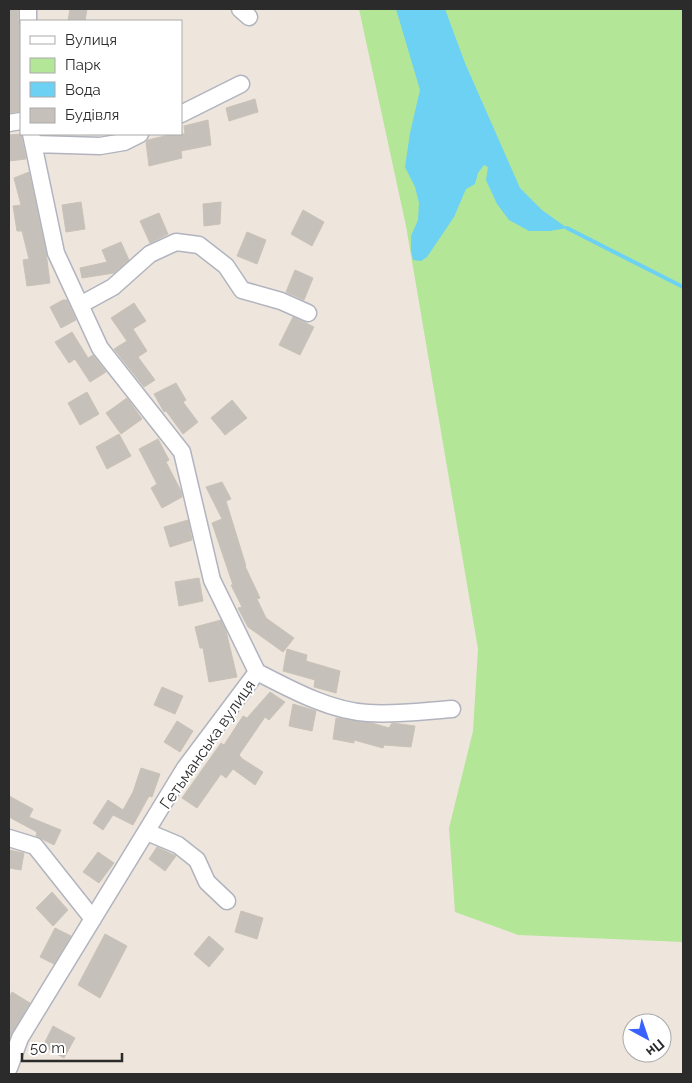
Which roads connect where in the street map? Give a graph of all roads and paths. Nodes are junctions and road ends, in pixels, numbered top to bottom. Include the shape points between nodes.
1 (241, 84) dead end
2 (182, 114) edge
3 (138, 135) edge
4 (32, 139) edge
5 (80, 305) junction
6 (308, 314) dead end
7 (257, 672) junction
8 (452, 710) dead end
9 (147, 832) junction
10 (9, 838) edge
11 (227, 901) dead end
12 (93, 920) junction
13 (9, 1068) edge

1 - 2 street
3 - 4 street via 124,142 100,146
4 - 5 street, Гетьманська вулиця via 56,253
5 - 6 street via 113,287 150,254 176,242 199,245 226,266 242,290 281,301
5 - 7 street, Гетьманська вулиця via 100,348 182,452 212,580
7 - 8 street via 329,706 367,714
7 - 9 street, Гетьманська вулиця via 185,768
9 - 11 street via 178,845 197,860 207,882
9 - 12 street, Гетьманська вулиця
10 - 12 street via 35,846
12 - 13 street, Гетьманська вулиця via 20,1038

